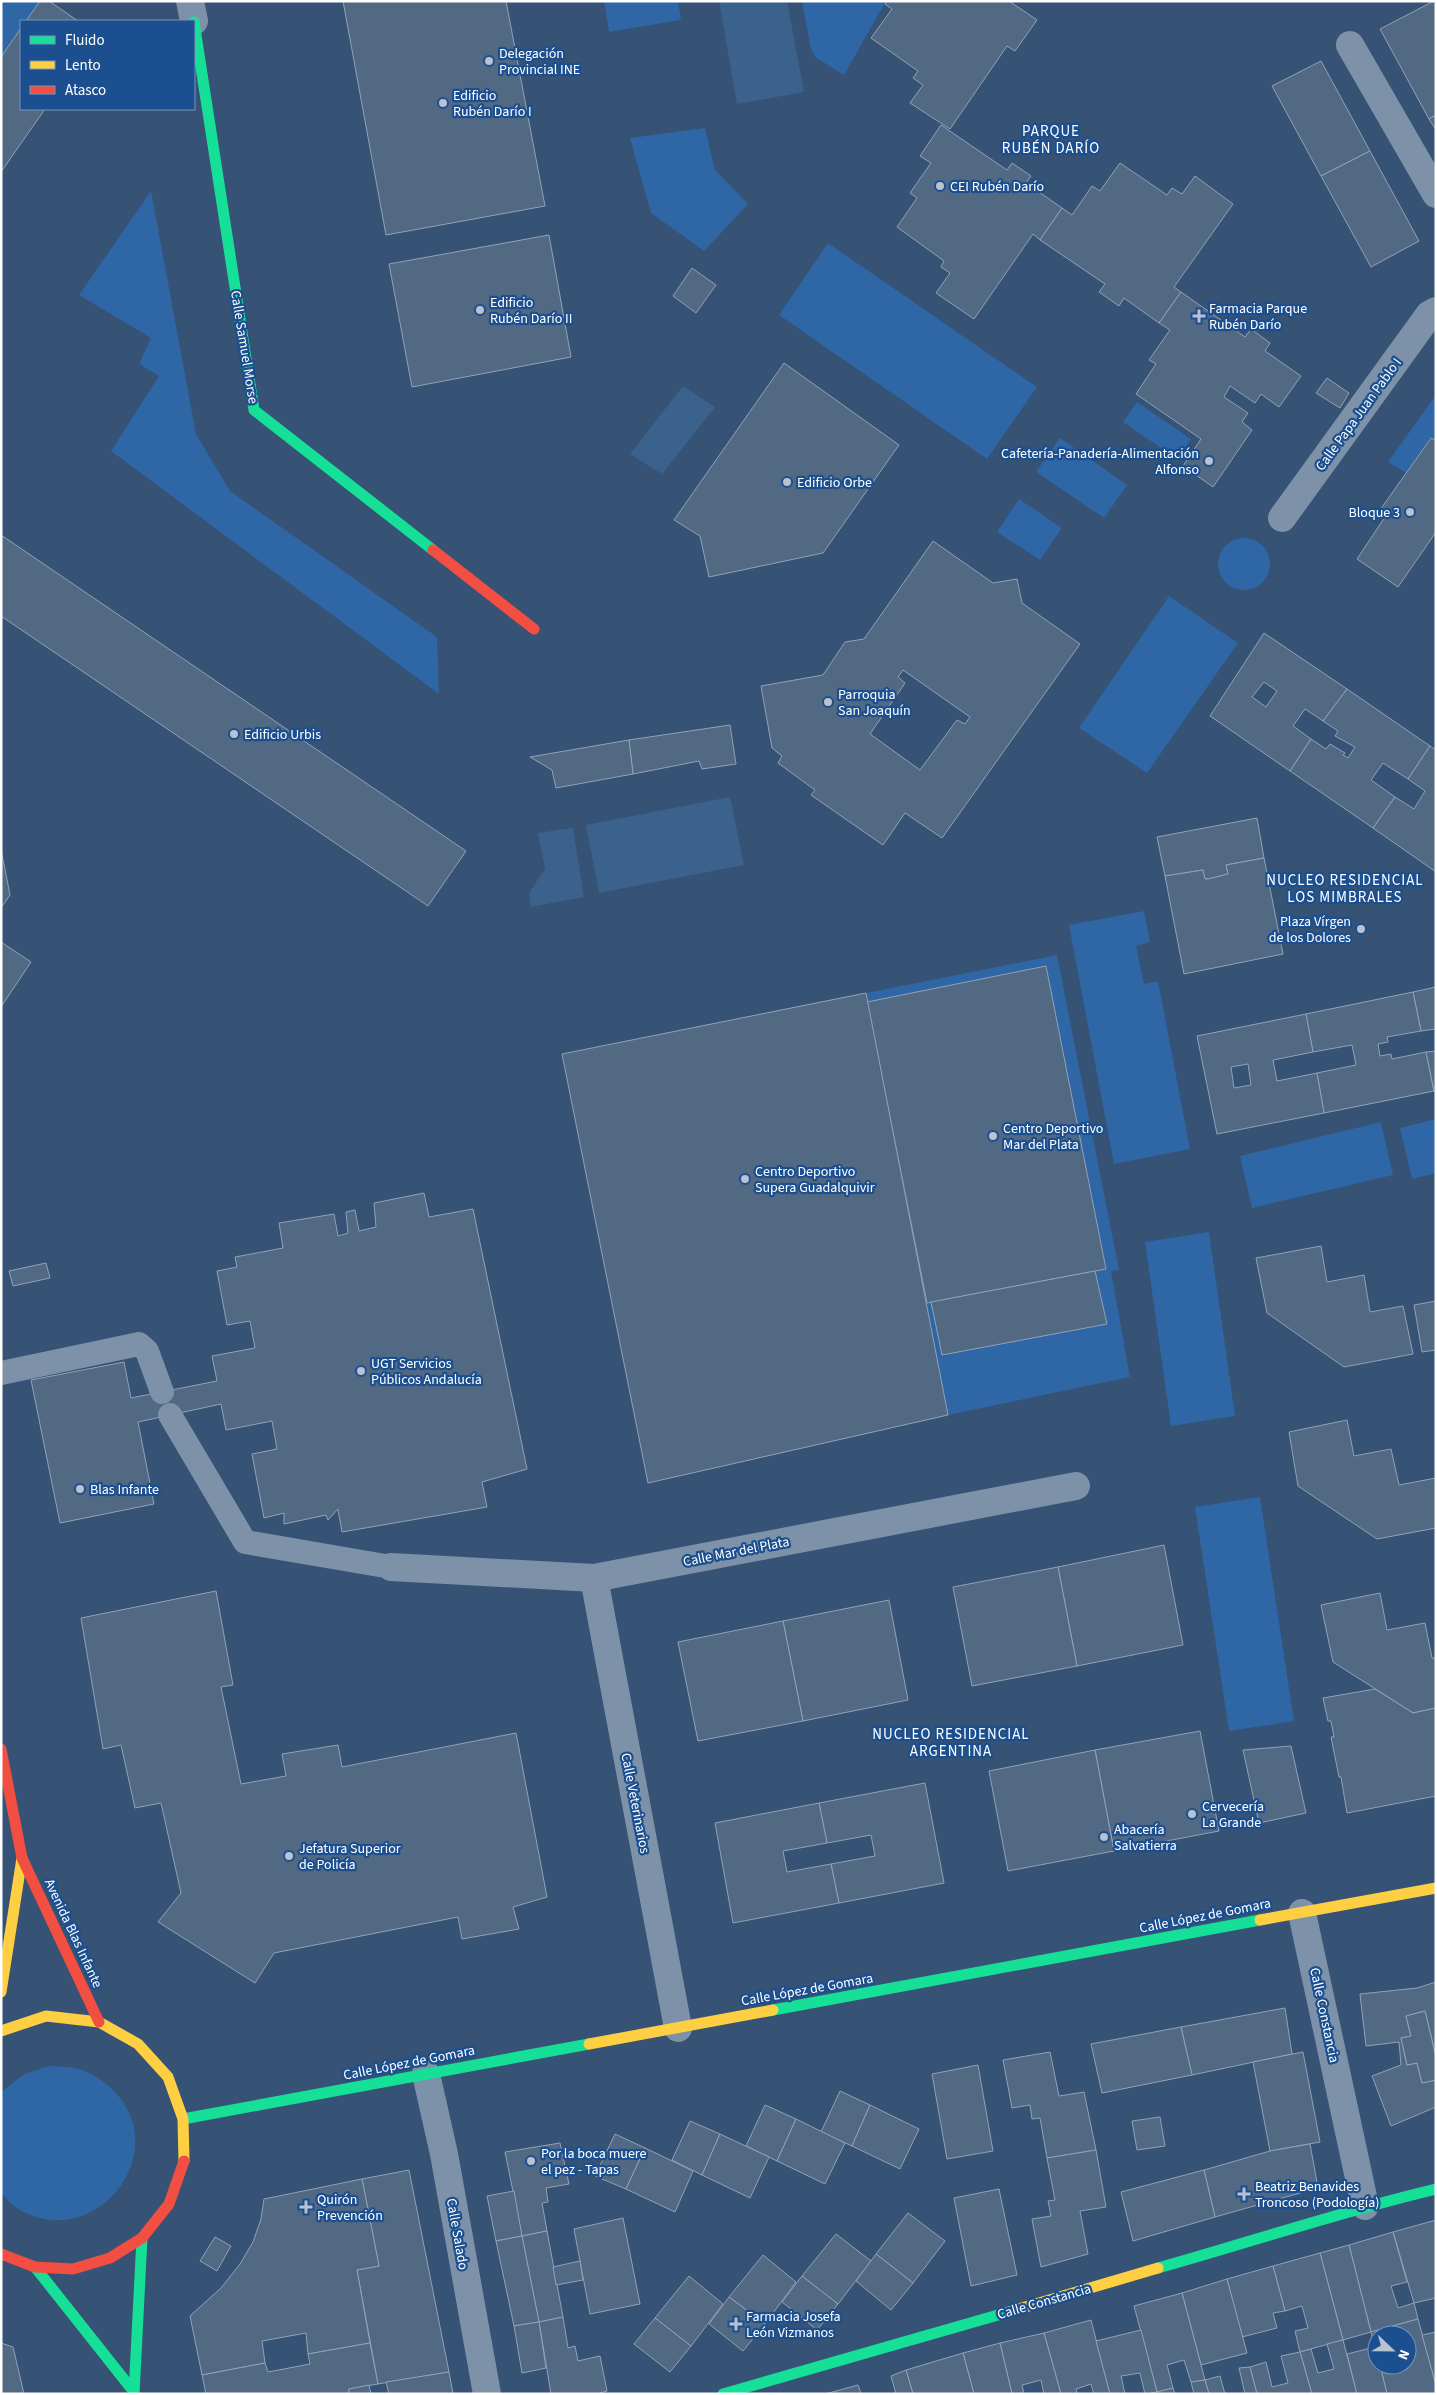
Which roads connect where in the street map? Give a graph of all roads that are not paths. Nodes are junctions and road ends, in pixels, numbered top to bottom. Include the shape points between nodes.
1 (190, 1) edge
2 (194, 20) edge
3 (195, 28) edge
4 (1350, 45) dead end
5 (1436, 194) edge
6 (1436, 311) edge
7 (1282, 518) dead end
8 (534, 629) dead end
9 (1, 1373) edge
10 (162, 1392) dead end
11 (170, 1415) dead end
12 (1076, 1486) dead end
13 (392, 1567) joint
14 (594, 1578) junction
15 (1, 1749) edge
16 (22, 1858) junction
17 (1436, 1888) edge
18 (1302, 1913) junction
19 (1, 1992) edge
20 (99, 2022) junction
21 (678, 2028) junction
22 (1, 2031) edge
23 (426, 2074) junction
24 (184, 2119) junction
25 (1436, 2189) edge
26 (1365, 2206) junction
27 (142, 2238) junction
28 (1, 2254) edge
29 (35, 2267) junction
30 (134, 2393) edge
31 (487, 2394) edge
32 (723, 2394) edge

1 - 2 street, Calle Samuel Morse
3 - 8 main road, Calle Samuel Morse via 254,410
4 - 5 street
6 - 7 street, Calle Papa Juan Pablo I via 1429,315
9 - 10 lane via 139,1344 147,1351
11 - 13 lane via 244,1542
12 - 14 street, Calle Mar del Plata
13 - 14 street, Calle Mar del Plata
14 - 21 street, Calle Veterinarios
15 - 16 main road, Avenida Blas Infante
16 - 19 main road, Avenida Blas Infante
16 - 20 main road, Avenida Blas Infante
17 - 18 main road, Calle López de Gomara
18 - 21 main road, Calle López de Gomara
18 - 26 street, Calle Constancia
20 - 22 main road via 46,2016
20 - 24 main road via 138,2044 168,2077
21 - 23 main road, Calle López de Gomara
23 - 24 main road, Calle López de Gomara
23 - 31 street, Calle Salado via 444,2154
24 - 27 main road via 184,2163 169,2204
25 - 26 main road, Calle Constancia
26 - 32 main road, Calle Constancia
27 - 29 main road via 110,2258 92,2264 73,2268
27 - 30 main road
28 - 29 main road
29 - 30 main road

